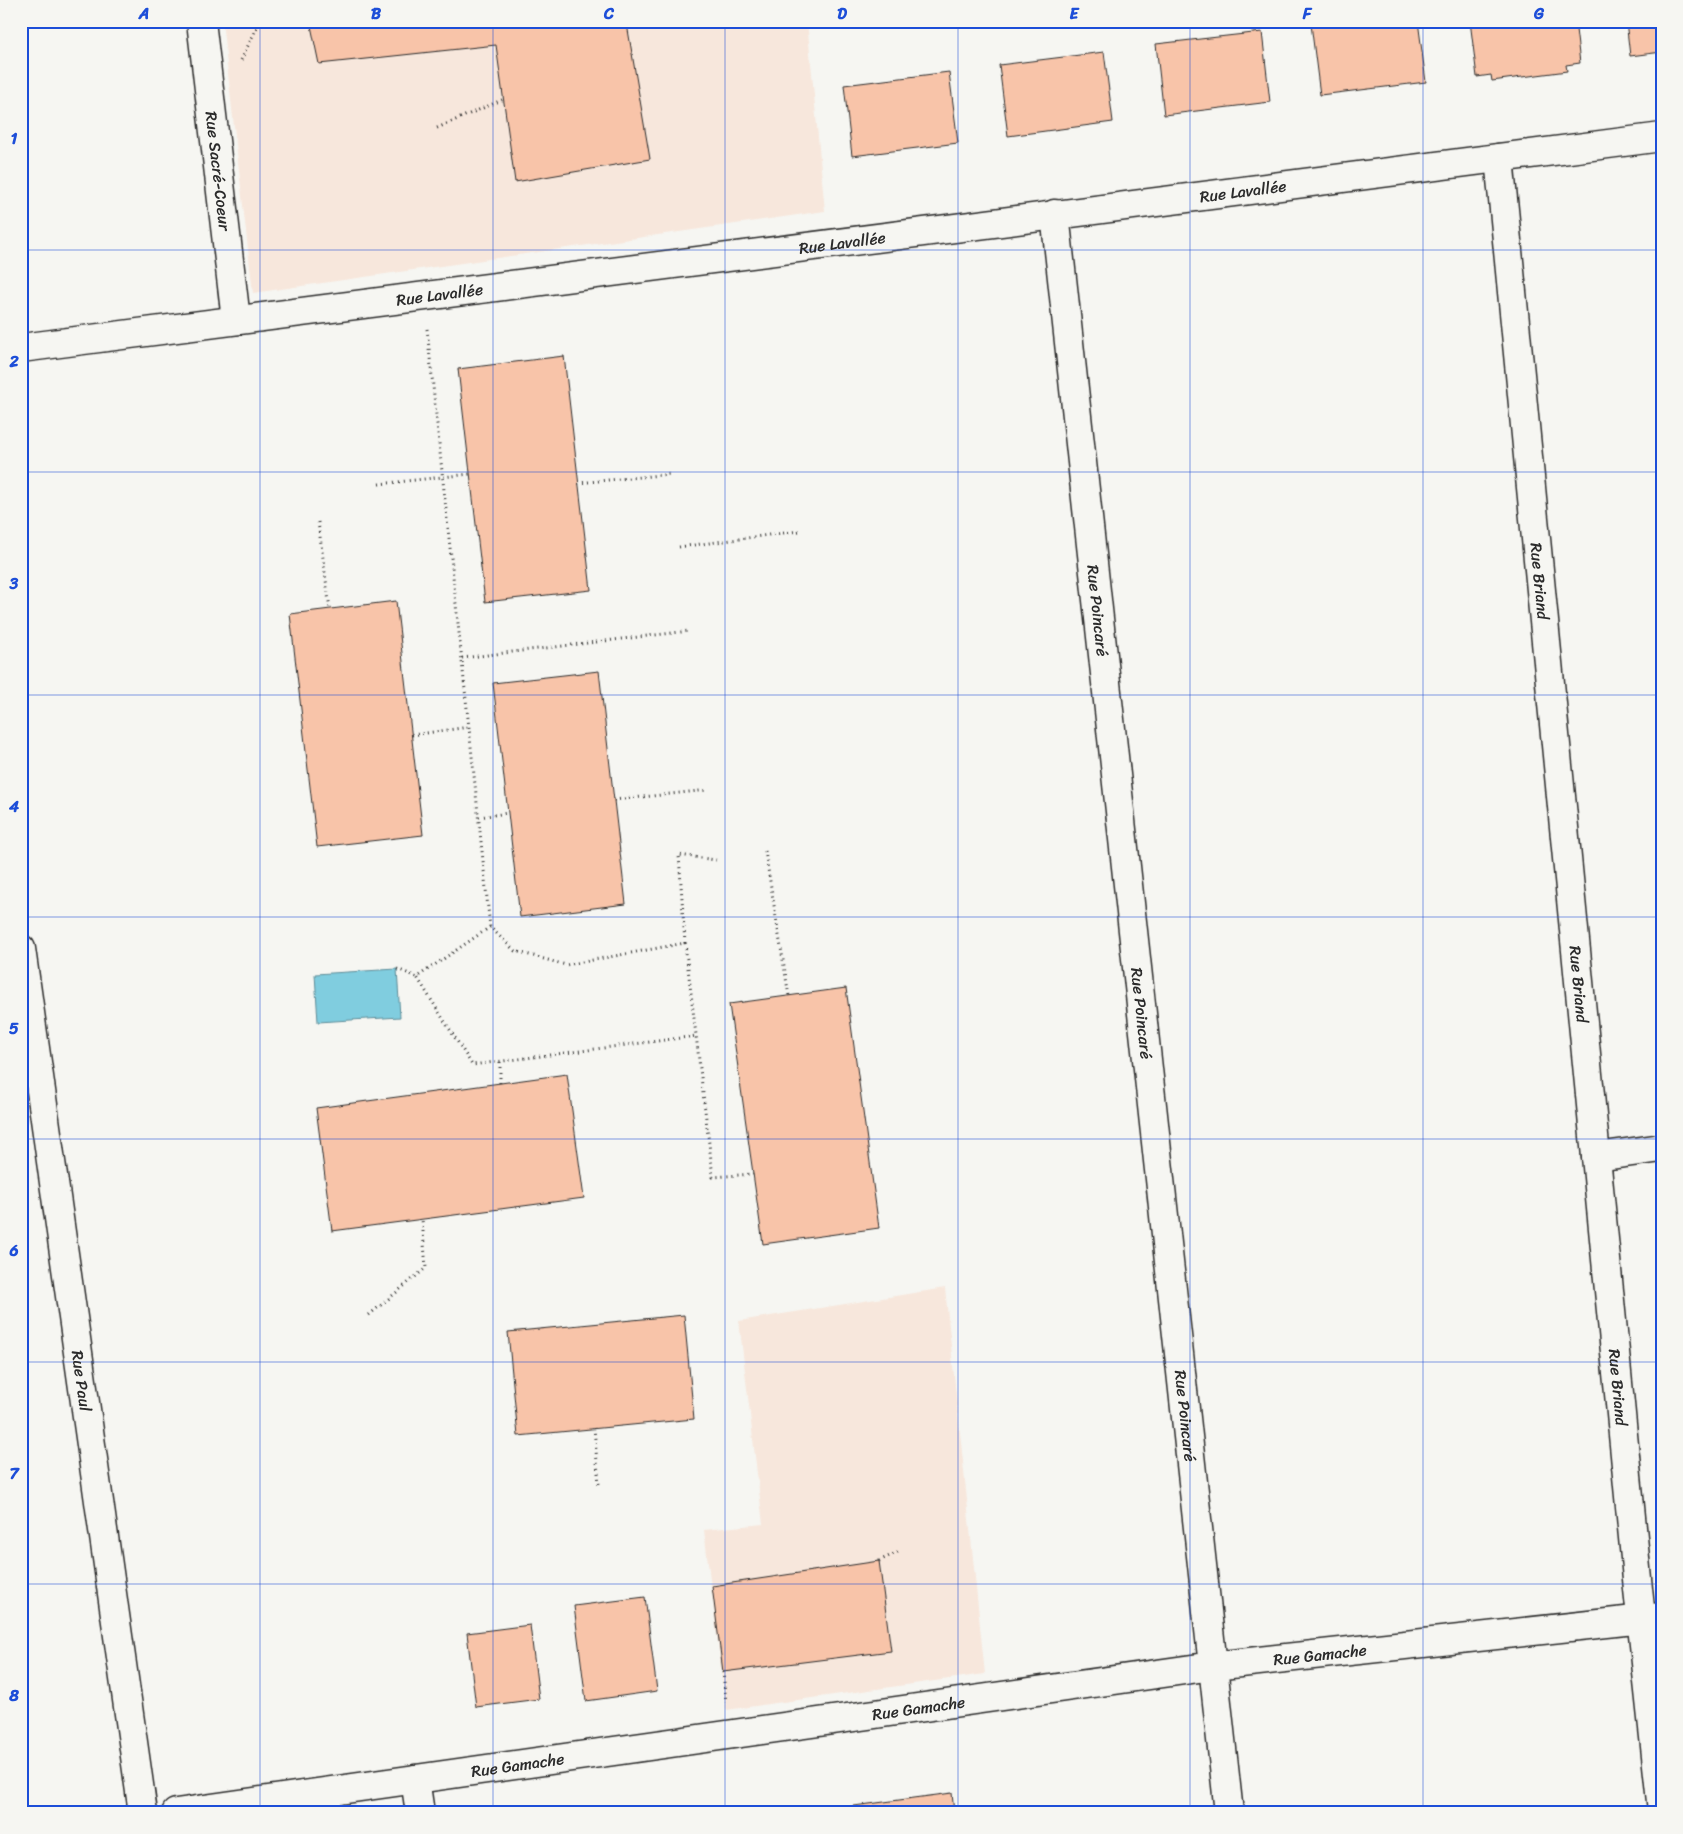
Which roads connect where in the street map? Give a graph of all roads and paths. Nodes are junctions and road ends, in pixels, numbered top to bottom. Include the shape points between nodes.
1 (201, 21) edge
2 (504, 99) dead end
3 (437, 128) dead end
4 (1662, 137) edge
5 (1500, 158) junction
6 (1055, 214) junction
7 (424, 296) junction
8 (236, 320) junction
9 (21, 348) edge
10 (470, 474) dead end
11 (671, 474) dead end
12 (443, 477) junction
13 (578, 483) dead end
14 (379, 484) dead end
15 (318, 522) dead end
16 (799, 531) dead end
17 (680, 547) dead end
18 (330, 609) dead end
19 (689, 631) dead end
20 (462, 658) junction
21 (469, 727) junction
22 (412, 735) dead end
23 (708, 790) dead end
24 (614, 800) dead end
25 (508, 813) dead end
26 (479, 817) junction
27 (765, 851) dead end
28 (716, 860) dead end
29 (490, 927) junction
30 (685, 943) junction
31 (21, 949) edge
32 (397, 968) dead end
33 (417, 977) junction
34 (789, 996) dead end
35 (696, 1036) junction
36 (500, 1061) junction
37 (500, 1083) dead end
38 (1662, 1148) edge
39 (1596, 1157) junction
40 (753, 1174) dead end
41 (422, 1219) dead end
42 (369, 1315) dead end
43 (594, 1428) dead end
44 (599, 1484) dead end
45 (898, 1552) dead end
46 (879, 1561) dead end
47 (1651, 1619) edge
48 (1213, 1666) junction
49 (415, 1779) junction
50 (1662, 1811) edge
51 (143, 1813) edge
52 (176, 1813) edge
53 (420, 1813) edge
54 (1229, 1813) edge

1 - 8 street, Rue Sacré-Coeur
2 - 3 path
4 - 5 street, Rue Lavallée
5 - 6 street, Rue Lavallée
5 - 39 street, Rue Briand
6 - 7 street, Rue Lavallée
6 - 48 street, Rue Poincaré
7 - 8 street, Rue Lavallée
7 - 12 path
8 - 9 street, Rue Lavallée
10 - 12 path
11 - 13 path
12 - 14 path
12 - 20 path
15 - 18 path
16 - 17 path
19 - 20 path
20 - 21 path
21 - 22 path
21 - 26 path
23 - 24 path
25 - 26 path
26 - 29 path
27 - 34 path
28 - 30 path via 679,855
29 - 30 path via 515,951 566,965
29 - 33 path
30 - 35 path
31 - 51 street, Rue Paul
32 - 33 path
33 - 36 path via 472,1065
35 - 36 path
35 - 40 path via 713,1177
36 - 37 path
38 - 39 street
39 - 47 street, Rue Briand
41 - 42 path via 426,1268
43 - 44 path
45 - 46 path
47 - 48 street, Rue Gamache
47 - 50 street, Rue Briand
48 - 49 street, Rue Gamache
48 - 54 street, Rue Poincaré
49 - 52 street, Rue Gamache
49 - 53 street

